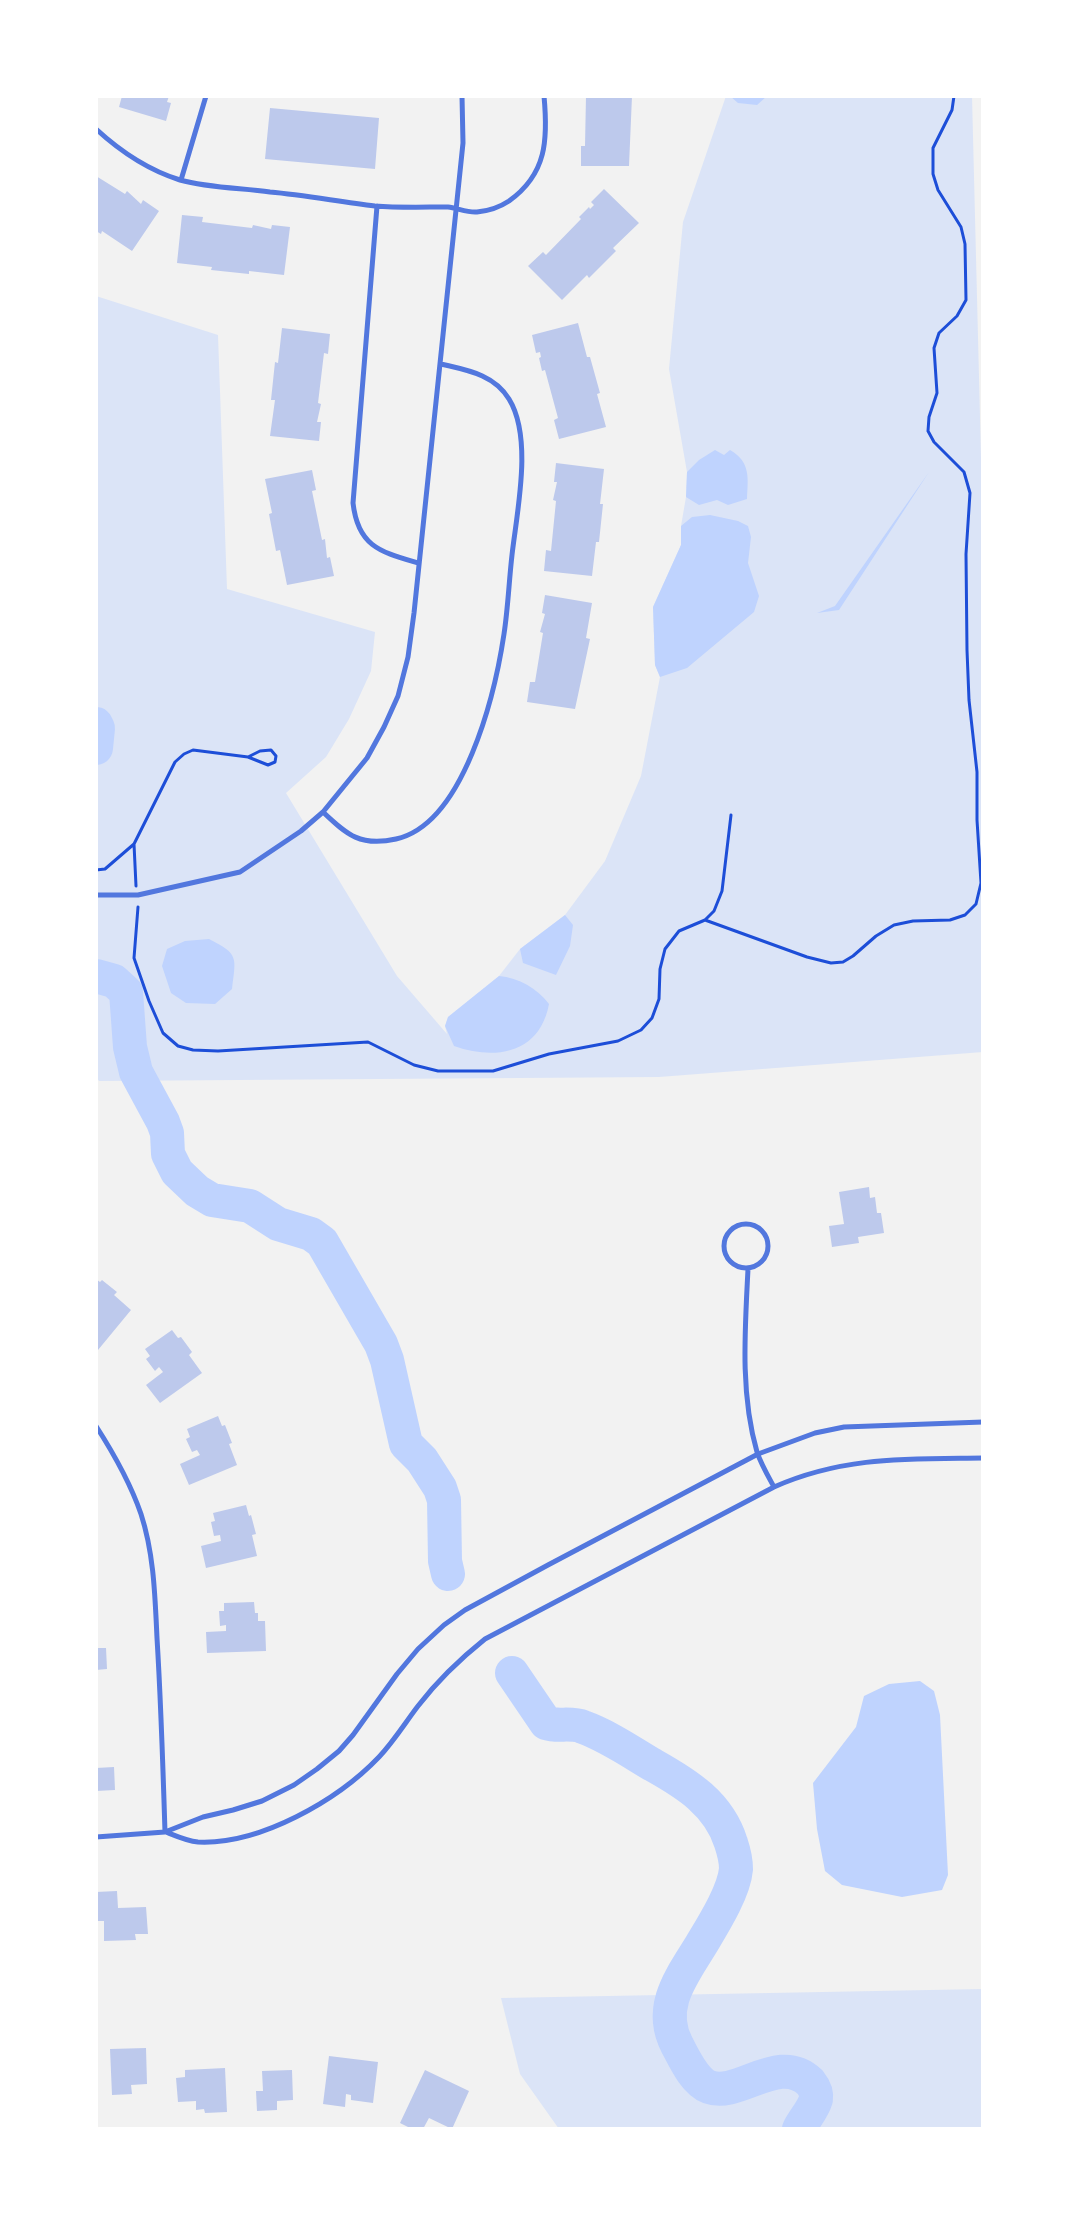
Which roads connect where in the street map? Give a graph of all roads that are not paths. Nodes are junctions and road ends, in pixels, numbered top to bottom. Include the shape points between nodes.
1 (206, 96) edge
2 (462, 96) edge
3 (544, 96) edge
4 (96, 130) edge
5 (180, 180) junction
6 (377, 206) junction
7 (457, 208) junction
8 (440, 364) junction
9 (418, 563) junction
10 (323, 812) junction
11 (96, 895) edge
12 (748, 1269) junction
13 (983, 1422) edge
14 (96, 1426) edge
15 (758, 1454) junction
16 (983, 1458) edge
17 (774, 1487) junction
18 (165, 1832) junction
19 (96, 1837) edge

1 - 5 street
2 - 7 street via 463,143
3 - 7 street via 547,116 545,148 528,184 492,210 475,212
4 - 5 street via 123,153
5 - 6 street
6 - 7 street
6 - 9 street via 353,503 361,532 374,547
7 - 8 street
8 - 9 street
8 - 10 street via 490,379 509,398 519,419 522,441 520,477 504,634 492,693 480,733 454,790 435,817 424,826 405,837 372,842 350,836
9 - 10 street via 408,657 398,696 367,758
10 - 11 street via 301,831 240,872 138,895
12 - 12 street via 762,1263 769,1249 765,1234 746,1224 732,1229 724,1247 729,1260 740,1268
12 - 15 street via 744,1360
13 - 15 street via 844,1427 814,1433
14 - 18 street via 122,1468 141,1515 151,1556
15 - 17 street
15 - 18 street via 465,1610 418,1649 348,1740 294,1785 262,1801 203,1817
16 - 17 street via 863,1461 816,1471
17 - 18 street via 485,1640 439,1681 379,1757 354,1779 301,1814 256,1832 223,1840 196,1842
18 - 19 street

